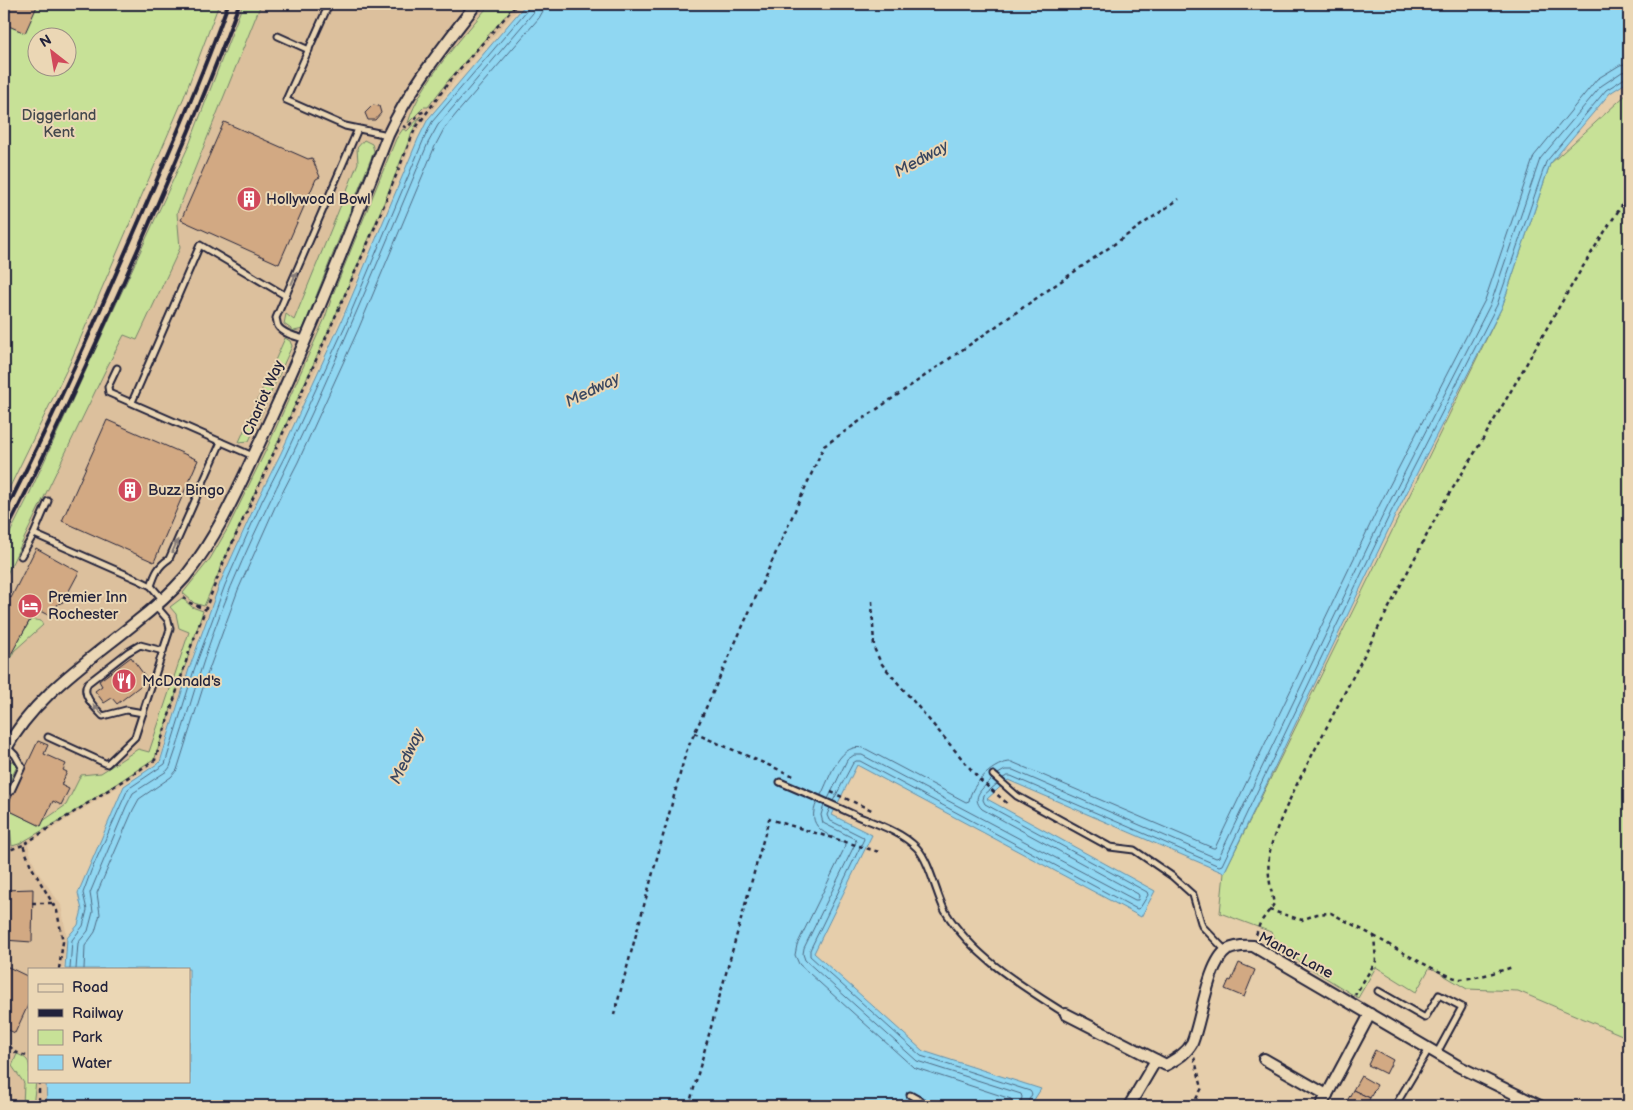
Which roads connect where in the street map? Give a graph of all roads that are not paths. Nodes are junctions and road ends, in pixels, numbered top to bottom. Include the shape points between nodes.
1 (329, 4) edge
2 (476, 4) edge
3 (278, 36) dead end
4 (309, 50) junction
5 (358, 129) junction
6 (388, 135) junction
7 (286, 296) junction
8 (306, 340) junction
9 (117, 368) dead end
10 (132, 402) junction
11 (221, 442) junction
12 (253, 456) junction
13 (48, 501) dead end
14 (34, 534) junction
15 (21, 556) dead end
16 (151, 586) junction
17 (159, 603) junction
18 (163, 651) junction
19 (143, 713) junction
20 (48, 738) dead end
21 (6, 743) edge
22 (993, 775) dead end
23 (780, 782) dead end
24 (4, 795) edge
25 (1226, 951) junction
26 (1378, 991) dead end
27 (1066, 1014) joint
28 (1370, 1014) junction
29 (1433, 1051) junction
30 (1264, 1059) dead end
31 (1156, 1060) junction
32 (910, 1095) dead end
33 (1327, 1095) junction
34 (930, 1106) edge
35 (1129, 1106) edge
36 (1321, 1106) edge
37 (1395, 1106) edge
38 (1540, 1106) edge

1 - 4 lane
2 - 6 street, Chariot Way via 413,88
3 - 4 lane
4 - 5 lane via 286,100
5 - 6 lane
7 -> 5 lane
6 - 8 street, Chariot Way
7 - 8 lane via 276,318 278,326
7 - 10 lane via 200,245
8 - 12 street, Chariot Way
9 - 10 lane via 108,387 109,393
10 - 11 lane
11 - 12 lane
16 -> 11 lane via 154,574 169,559
12 - 17 street, Chariot Way via 222,523 190,570
13 - 14 lane
14 - 15 lane
14 - 16 lane
16 - 17 lane
17 - 18 lane via 170,629
17 - 21 street, Chariot Way via 52,690
18 - 19 lane
19 -> 18 lane via 126,710 104,716 85,694 85,688 140,645
19 - 20 lane via 135,737 107,764
21 - 24 lane via 22,767 11,791
22 - 25 lane via 1017,796 1110,847 1134,850 1172,876 1193,895 1202,926
23 - 27 lane via 887,829 918,849 945,910 972,946 1014,981
25 - 28 street, Manor Lane via 1243,945 1253,946
25 - 31 street via 1216,965 1191,1043 1183,1055 1166,1065
26 - 29 lane via 1425,1018 1439,995 1462,1006
27 - 31 street
28 - 29 street, Manor Lane
28 - 33 street
29 - 37 lane
29 - 38 street, Manor Lane
30 - 33 street
31 - 35 street
32 - 34 lane
33 - 36 street

